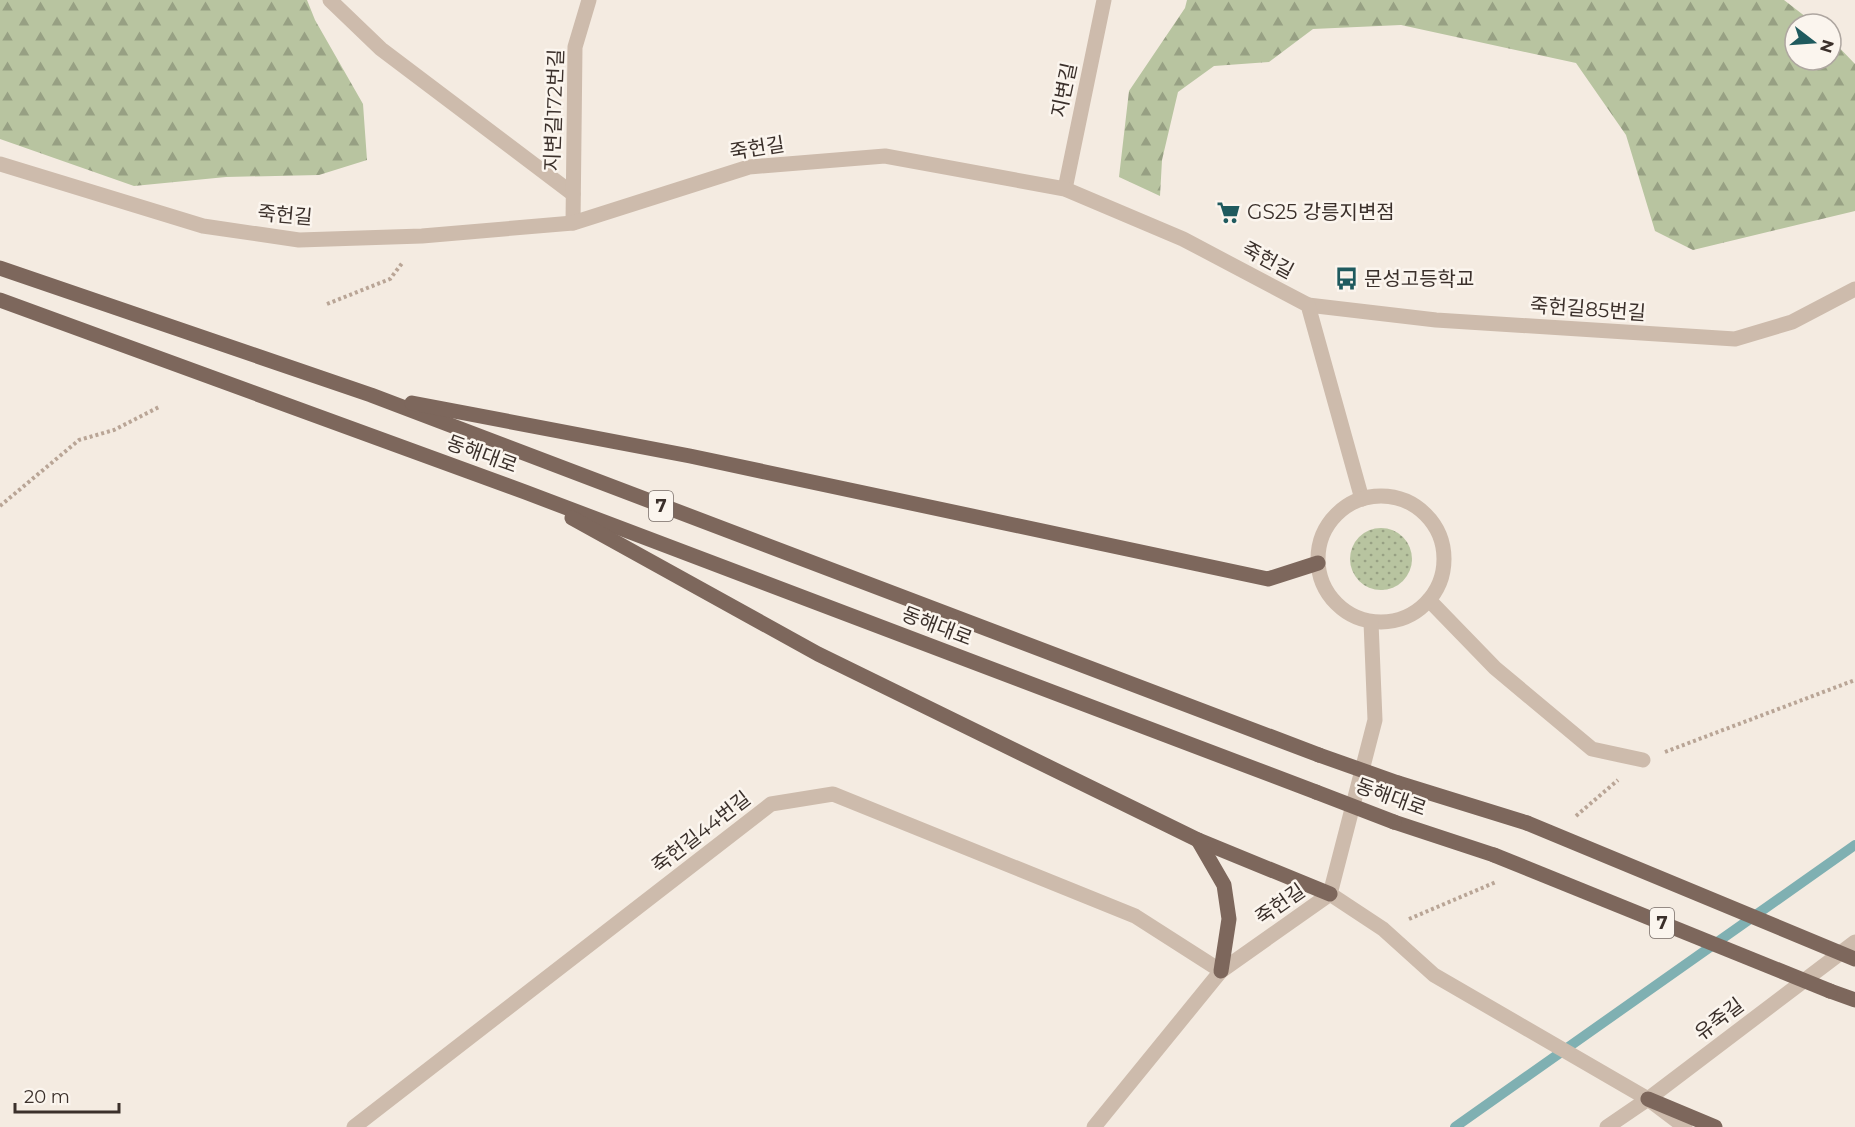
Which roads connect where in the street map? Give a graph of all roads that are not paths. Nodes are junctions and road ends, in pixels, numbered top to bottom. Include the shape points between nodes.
1 (330, 0) edge
2 (589, 0) edge
3 (1104, 0) edge
4 (0, 164) edge
5 (1065, 189) junction
6 (573, 194) junction
7 (573, 223) junction
8 (0, 268) edge
9 (1855, 289) edge
10 (0, 300) edge
11 (1308, 306) junction
12 (371, 395) junction
13 (525, 492) junction
14 (1362, 499) junction
15 (1318, 563) junction
16 (1429, 600) junction
17 (1371, 622) junction
18 (1643, 760) road end
19 (1197, 840) junction
20 (1330, 894) junction
21 (1855, 942) edge
22 (1855, 959) edge
23 (1221, 971) junction
24 (1855, 1000) edge
25 (1648, 1099) junction
26 (354, 1127) edge
27 (1094, 1127) edge
28 (1607, 1127) edge
29 (1685, 1127) edge
30 (1715, 1127) edge

1 - 6 street via 381,49
2 - 6 street, 지변길172번길 via 575,47
3 - 5 street, 지변길
4 - 7 street, 죽헌길 via 203,226 299,240 422,236
5 - 7 street, 죽헌길 via 885,156 748,167
5 - 11 street, 죽헌길 via 1183,238
6 - 7 street, 지변길172번길
8 - 12 main road, 동해대로 / 7
9 - 11 street, 죽헌길85번길 via 1792,322 1735,339 1436,320
10 - 13 main road, 동해대로 / 7
11 - 14 street
12 - 15 main road via 690,456 1268,579
12 - 22 main road, 동해대로 / 7, bridge via 1319,755 1527,823
13 - 19 main road via 818,654
13 - 24 main road, 동해대로 / 7, bridge via 1394,822 1494,855
14 - 15 street via 1344,508 1330,522 1321,542
14 - 16 street via 1402,499 1420,509 1433,523 1442,542 1444,562 1440,581
15 - 17 street via 1323,584 1335,602 1351,615
16 - 17 street via 1413,614 1393,621
16 - 18 street via 1495,668 1592,749
17 - 20 street, 죽헌길 via 1374,720
19 - 20 main road
19 - 23 main road via 1224,885 1229,919
20 - 23 street, 죽헌길
20 - 25 street via 1383,929 1434,975
21 - 25 street, 유죽길
23 - 26 street, 죽헌길44번길 via 1135,916 833,794 771,804
23 - 27 street, 죽헌길
25 - 28 street, 유죽길
25 - 29 street
25 - 30 main road

